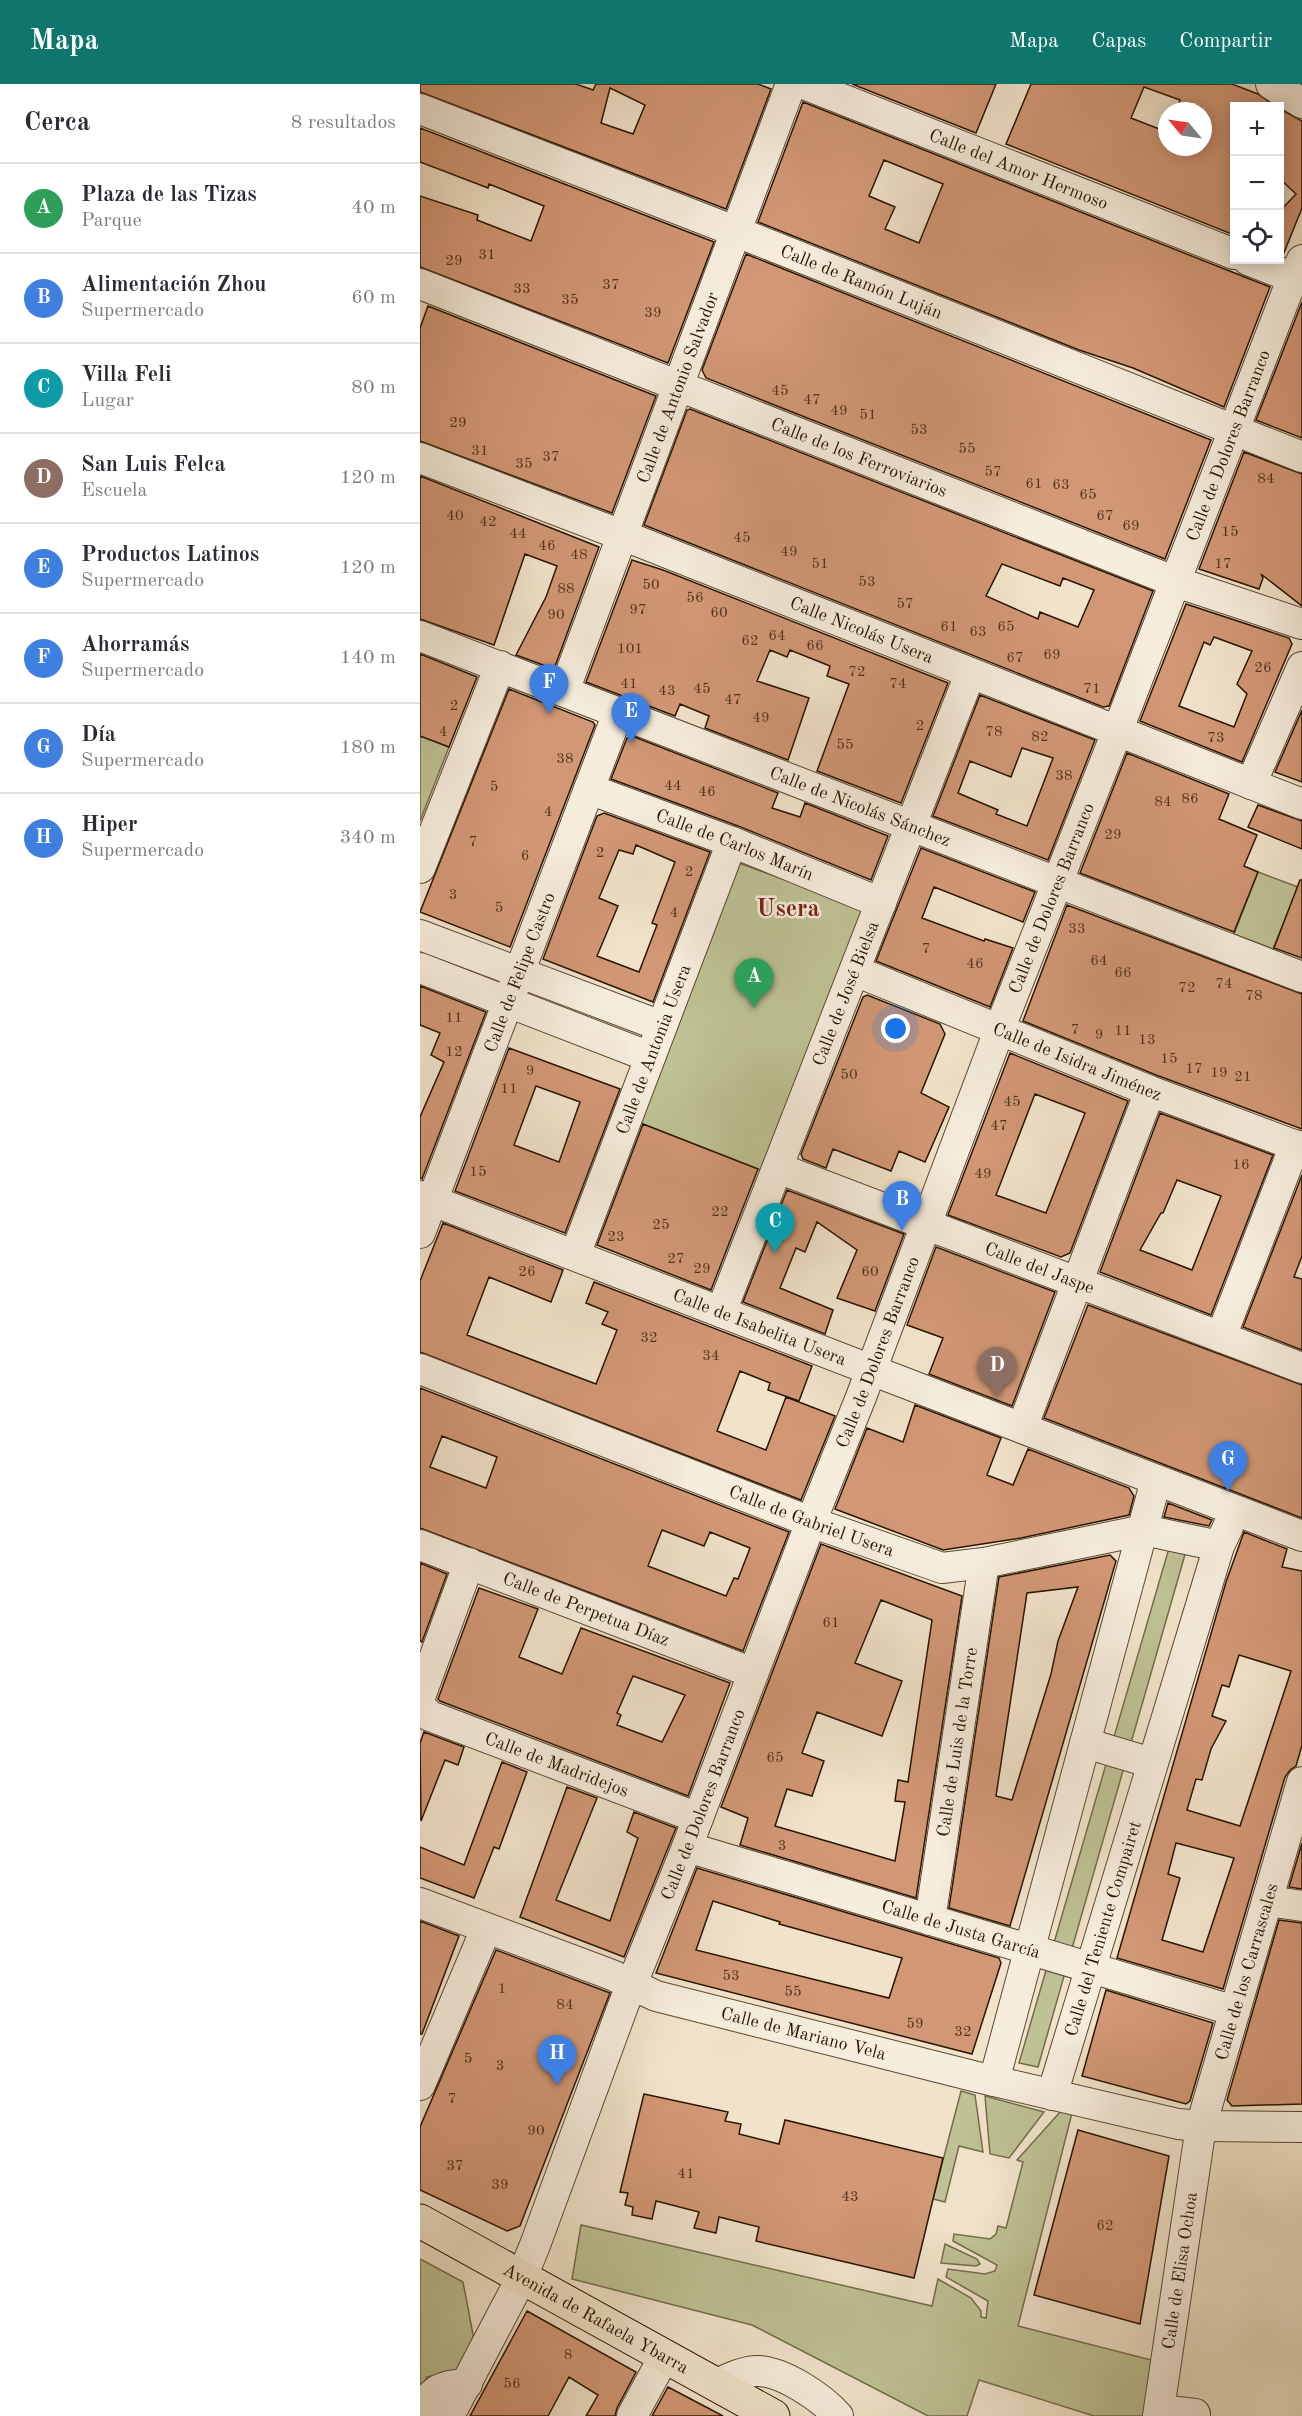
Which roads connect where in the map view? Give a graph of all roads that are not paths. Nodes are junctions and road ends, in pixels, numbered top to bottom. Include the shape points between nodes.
1 (791, 84) edge
2 (804, 84) edge
3 (1271, 84) edge
4 (1302, 103) edge
5 (420, 110) edge
6 (737, 232) junction
7 (1230, 252) edge
8 (1264, 264) edge
9 (1299, 273) edge
10 (420, 284) edge
11 (678, 385) junction
12 (1233, 429) junction
13 (1302, 457) edge
14 (420, 458) edge
15 (623, 536) junction
16 (1176, 582) junction
17 (1302, 624) edge
18 (420, 636) edge
19 (500, 666) junction
20 (1302, 667) edge
21 (970, 674) junction
22 (564, 691) junction
23 (618, 713) junction
24 (1117, 732) junction
25 (1251, 784) junction
26 (589, 789) junction
27 (1302, 804) edge
28 (911, 825) junction
29 (732, 842) junction
30 (420, 868) edge
31 (1056, 882) junction
32 (881, 903) junction
33 (420, 935) edge
34 (420, 968) edge
35 (855, 971) junction
36 (520, 973) junction
37 (1302, 977) edge
38 (508, 1002) junction
39 (661, 1026) junction
40 (999, 1029) junction
41 (650, 1057) junction
42 (1150, 1091) junction
43 (1298, 1146) edge
44 (778, 1168) junction
45 (426, 1198) edge
46 (925, 1224) junction
47 (420, 1233) edge
48 (575, 1256) junction
49 (1076, 1282) junction
50 (722, 1312) junction
51 (1221, 1337) junction
52 (1302, 1368) edge
53 (420, 1369) edge
54 (871, 1370) junction
55 (1022, 1428) junction
56 (1156, 1480) junction
57 (1236, 1510) junction
58 (811, 1522) junction
59 (1144, 1530) junction
60 (1302, 1536) edge
61 (420, 1545) edge
62 (1219, 1546) junction
63 (469, 1563) junction
64 (984, 1563) junction
65 (753, 1673) junction
66 (420, 1697) edge
67 (420, 1706) edge
68 (1086, 1743) junction
69 (1152, 1763) junction
70 (1302, 1782) edge
71 (698, 1818) junction
72 (687, 1847) junction
73 (1267, 1901) junction
74 (420, 1903) edge
75 (1302, 1906) edge
76 (930, 1920) junction
77 (486, 1929) junction
78 (1029, 1950) junction
79 (1089, 1968) junction
80 (632, 1984) junction
81 (1235, 2011) junction
82 (994, 2081) junction
83 (420, 2085) edge
84 (1052, 2095) junction
85 (1201, 2126) junction
86 (1302, 2127) edge
87 (420, 2221) edge
88 (522, 2277) junction
89 (664, 2357) junction
90 (467, 2384) junction
91 (716, 2385) junction
92 (420, 2412) edge
93 (1159, 2413) edge
94 (1195, 2414) dead end
95 (449, 2416) edge
96 (632, 2416) edge
97 (773, 2416) edge
98 (838, 2416) edge

1 - 6 street, Calle de Antonio Salvador
2 - 7 street, Calle del Amor Hermoso
3 - 4 street
5 - 6 street, Calle de Ramón Luján
6 - 11 street, Calle de Antonio Salvador
6 - 12 street, Calle de Ramón Luján
8 - 9 street
9 - 12 street, Calle de Dolores Barranco
10 - 11 street, Calle de los Ferroviarios
11 - 15 street, Calle de Antonio Salvador
11 - 16 street, Calle de los Ferroviarios
12 - 13 street, Calle de Ramón Luján
12 - 16 street, Calle de Dolores Barranco
14 - 15 street, Calle Nicolás Usera
15 - 21 street, Calle Nicolás Usera
15 - 22 street, Calle de Antonio Salvador
16 - 17 street, Calle de los Ferroviarios
16 - 24 street, Calle de Dolores Barranco
18 - 19 street, Calle de Nicolás Sánchez
19 - 22 street, Calle de Nicolás Sánchez
19 - 30 street
20 - 25 street
21 - 24 street, Calle Nicolás Usera
21 - 28 street, Calle de José Bielsa
22 - 23 street, Calle de Nicolás Sánchez
23 - 26 street, Calle de Felipe Castro
23 - 28 street, Calle de Nicolás Sánchez
24 - 25 street, Calle Nicolás Usera
24 - 31 street, Calle de Dolores Barranco
25 - 27 street, Calle Nicolás Usera
26 - 29 street, Calle de Carlos Marín
26 - 36 street, Calle de Felipe Castro
28 - 31 street, Calle de Nicolás Sánchez
28 - 32 street, Calle de José Bielsa
29 - 32 street, Calle de Carlos Marín
29 - 39 street, Calle de Antonia Usera
31 - 37 street, Calle de Nicolás Sánchez
31 - 40 street, Calle de Dolores Barranco
32 - 35 street, Calle de José Bielsa
33 - 36 street
34 - 38 street
35 - 40 street, Calle de Isidra Jiménez
35 - 44 street, Calle de José Bielsa
36 - 38 street, Calle de Felipe Castro
36 - 39 street
38 - 41 street
38 - 45 street, Calle de Felipe Castro
39 - 41 street, Calle de Antonia Usera
40 - 42 street, Calle de Isidra Jiménez
40 - 46 street, Calle de Dolores Barranco
41 - 48 street, Calle de Antonia Usera
42 - 43 street, Calle de Isidra Jiménez
42 - 49 street
43 - 51 street
44 - 46 street, Calle del Jaspe
44 - 50 street, Calle de José Bielsa
45 - 47 street, Calle de Felipe Castro
45 - 48 street, Calle de Isabelita Usera
46 - 49 street, Calle del Jaspe
46 - 54 street, Calle de Dolores Barranco
48 - 50 street, Calle de Isabelita Usera
49 - 51 street, Calle del Jaspe
49 - 55 street
50 - 54 street, Calle de Isabelita Usera
51 - 52 street, Calle del Jaspe
53 - 58 street, Calle de Gabriel Usera
54 - 55 street, Calle de Isabelita Usera
54 - 58 street, Calle de Dolores Barranco
55 - 56 street, Calle de Isabelita Usera
56 - 57 street, Calle de Isabelita Usera
56 - 59 street
57 - 60 street, Calle de Isabelita Usera
57 - 62 street, Calle del Teniente Compairet
58 - 64 street, Calle de Gabriel Usera via 942,1568
58 - 65 street, Calle de Dolores Barranco
59 - 62 street, Calle de Gabriel Usera
59 - 64 street, Calle de Gabriel Usera
59 - 68 street
61 - 63 street, Calle de Perpetua Díaz
62 - 69 street, Calle del Teniente Compairet
63 - 65 street, Calle de Perpetua Díaz
63 - 66 street
64 - 76 street, Calle de Luis de la Torre
65 - 71 street, Calle de Dolores Barranco
67 - 71 street, Calle de Madridejos via 430,1716
68 - 69 street
68 - 78 street
69 - 79 street, Calle del Teniente Compairet
70 - 73 street, Calle de los Carrascales
71 - 72 street, Calle de Dolores Barranco
72 - 76 street, Calle de Justa García
72 - 80 street, Calle de Dolores Barranco
73 - 75 street
73 - 81 street, Calle de los Carrascales
74 - 77 street, Calle de Mariano Vela
76 - 78 street, Calle de Justa García
77 - 80 street, Calle de Mariano Vela
77 - 83 street
78 - 79 street, Calle de Justa García
78 - 82 street
79 - 81 street, Calle de Justa García
79 - 84 street, Calle del Teniente Compairet
80 - 82 street, Calle de Mariano Vela via 656,1996
80 - 88 street, Calle de Dolores Barranco
81 - 85 street, Calle de los Carrascales
82 - 84 street, Calle de Mariano Vela
84 - 85 street, Calle de Mariano Vela
85 - 86 street, Calle de Mariano Vela
85 - 93 street, Calle de Elisa Ochoa
87 - 88 main road, Avenida de Rafaela Ybarra
88 - 89 main road, Avenida de Rafaela Ybarra
88 - 90 street, Calle de Dolores Barranco
89 - 91 main road, Avenida de Rafaela Ybarra
89 - 96 street
90 - 92 street via 449,2385 429,2395
90 - 95 street, Calle de Dolores Barranco
91 - 97 main road, Avenida de Rafaela Ybarra
91 - 98 street via 755,2371 773,2373 823,2400
93 - 94 street

